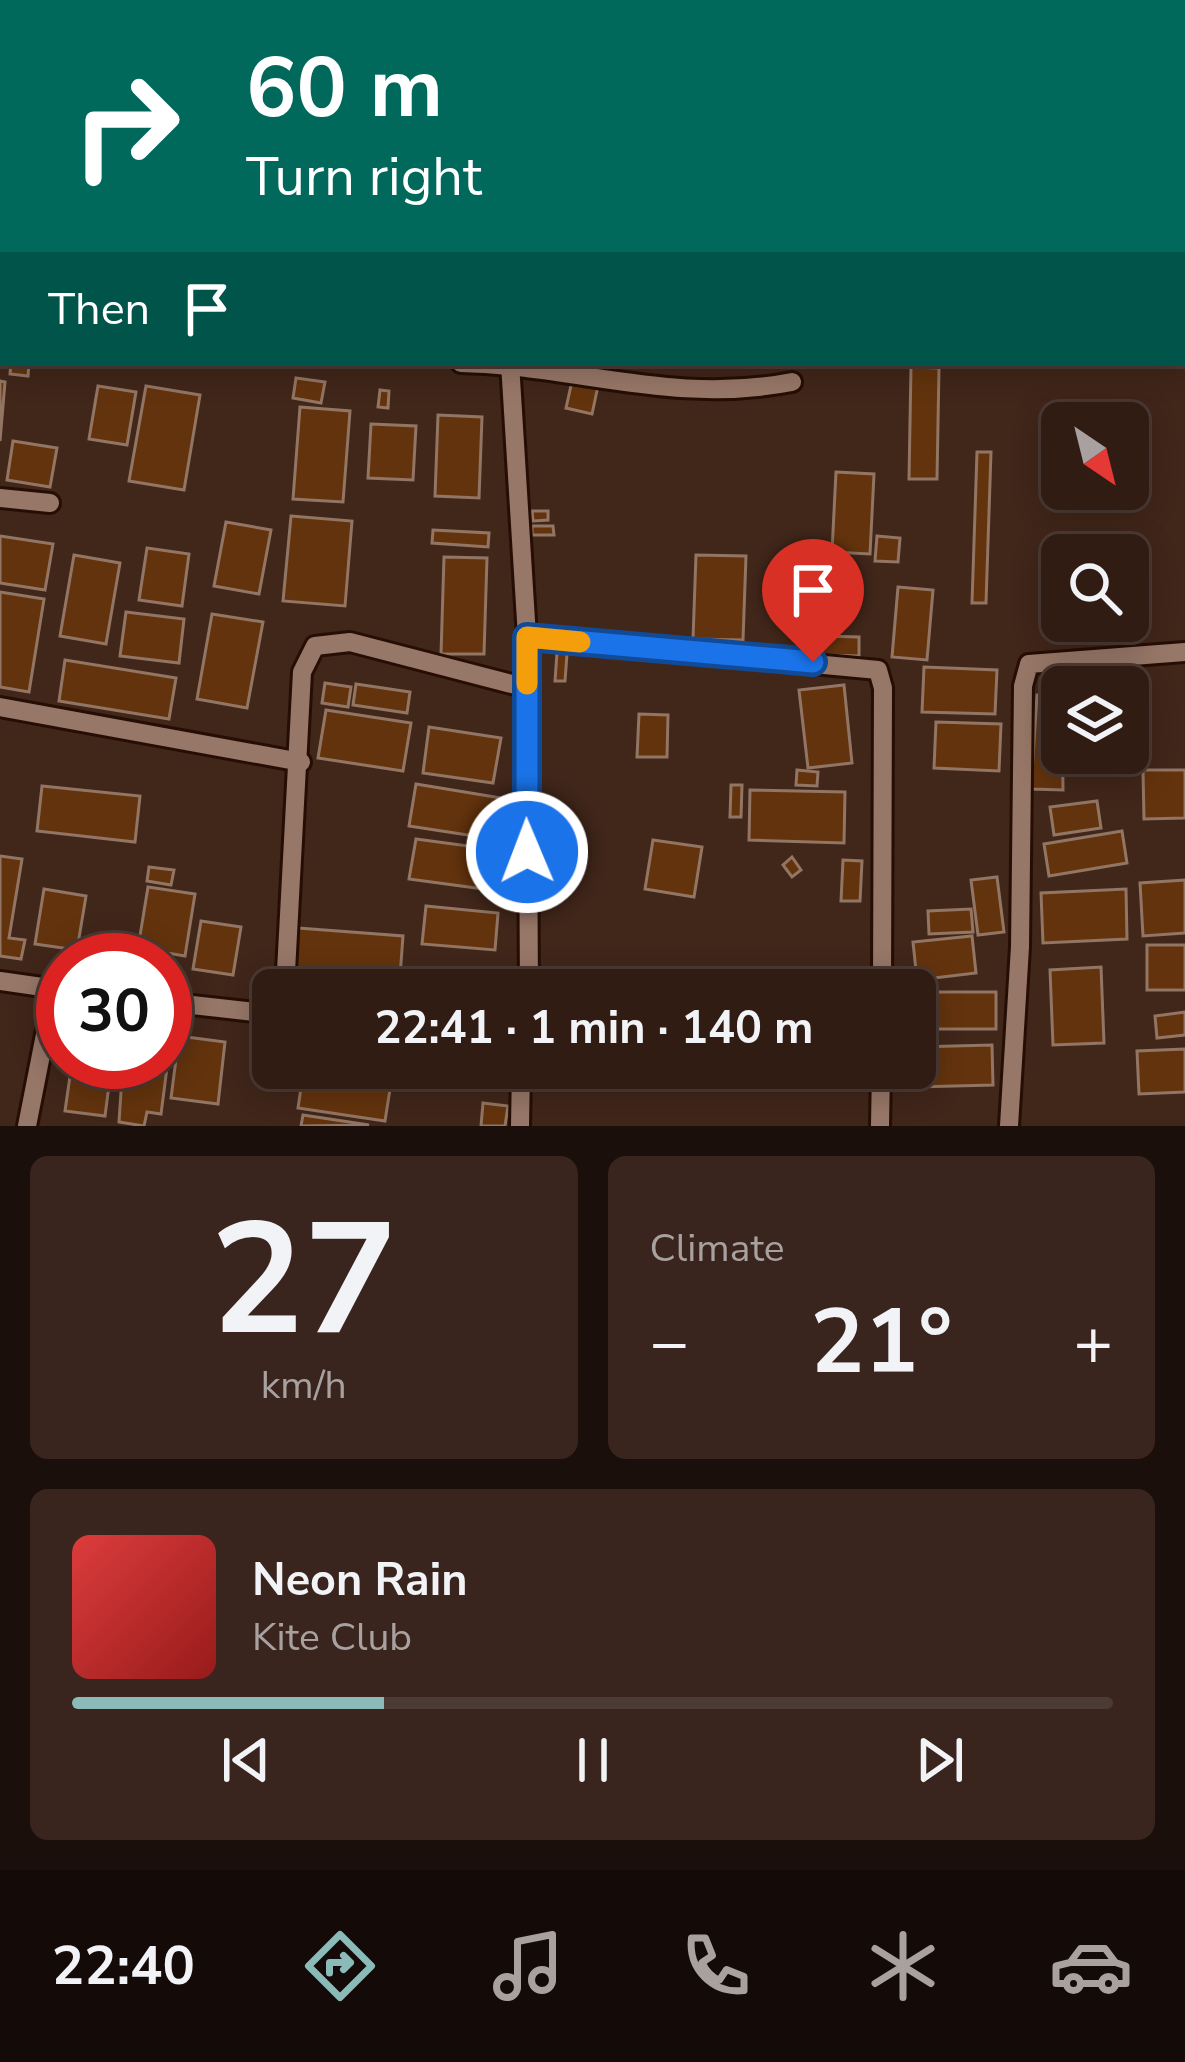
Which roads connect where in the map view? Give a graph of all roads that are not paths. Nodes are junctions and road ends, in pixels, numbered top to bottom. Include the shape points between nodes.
1 (510, 366) edge
2 (522, 366) edge
3 (792, 382) dead end
4 (0, 498) edge
5 (50, 503) dead end
6 (527, 637) junction
7 (1185, 652) edge
8 (527, 688) junction
9 (0, 707) edge
10 (302, 762) junction
11 (287, 969) edge
12 (529, 969) edge
13 (882, 969) edge
14 (0, 981) edge
15 (36, 987) edge
16 (192, 1005) edge
17 (252, 1012) edge
18 (36, 1084) edge
19 (521, 1089) edge
20 (881, 1089) edge
21 (26, 1126) edge
22 (520, 1126) edge
23 (880, 1126) edge
24 (1009, 1126) edge

1 - 6 street
2 - 3 street via 668,390 733,393
4 - 5 street
6 - 8 street
6 - 13 street via 878,670
7 - 24 street via 1029,664
8 - 10 street via 350,641 315,646 302,672
8 - 12 street
9 - 10 street
10 - 11 street
14 - 15 street
16 - 17 street
18 - 21 street
19 - 22 street
20 - 23 street

